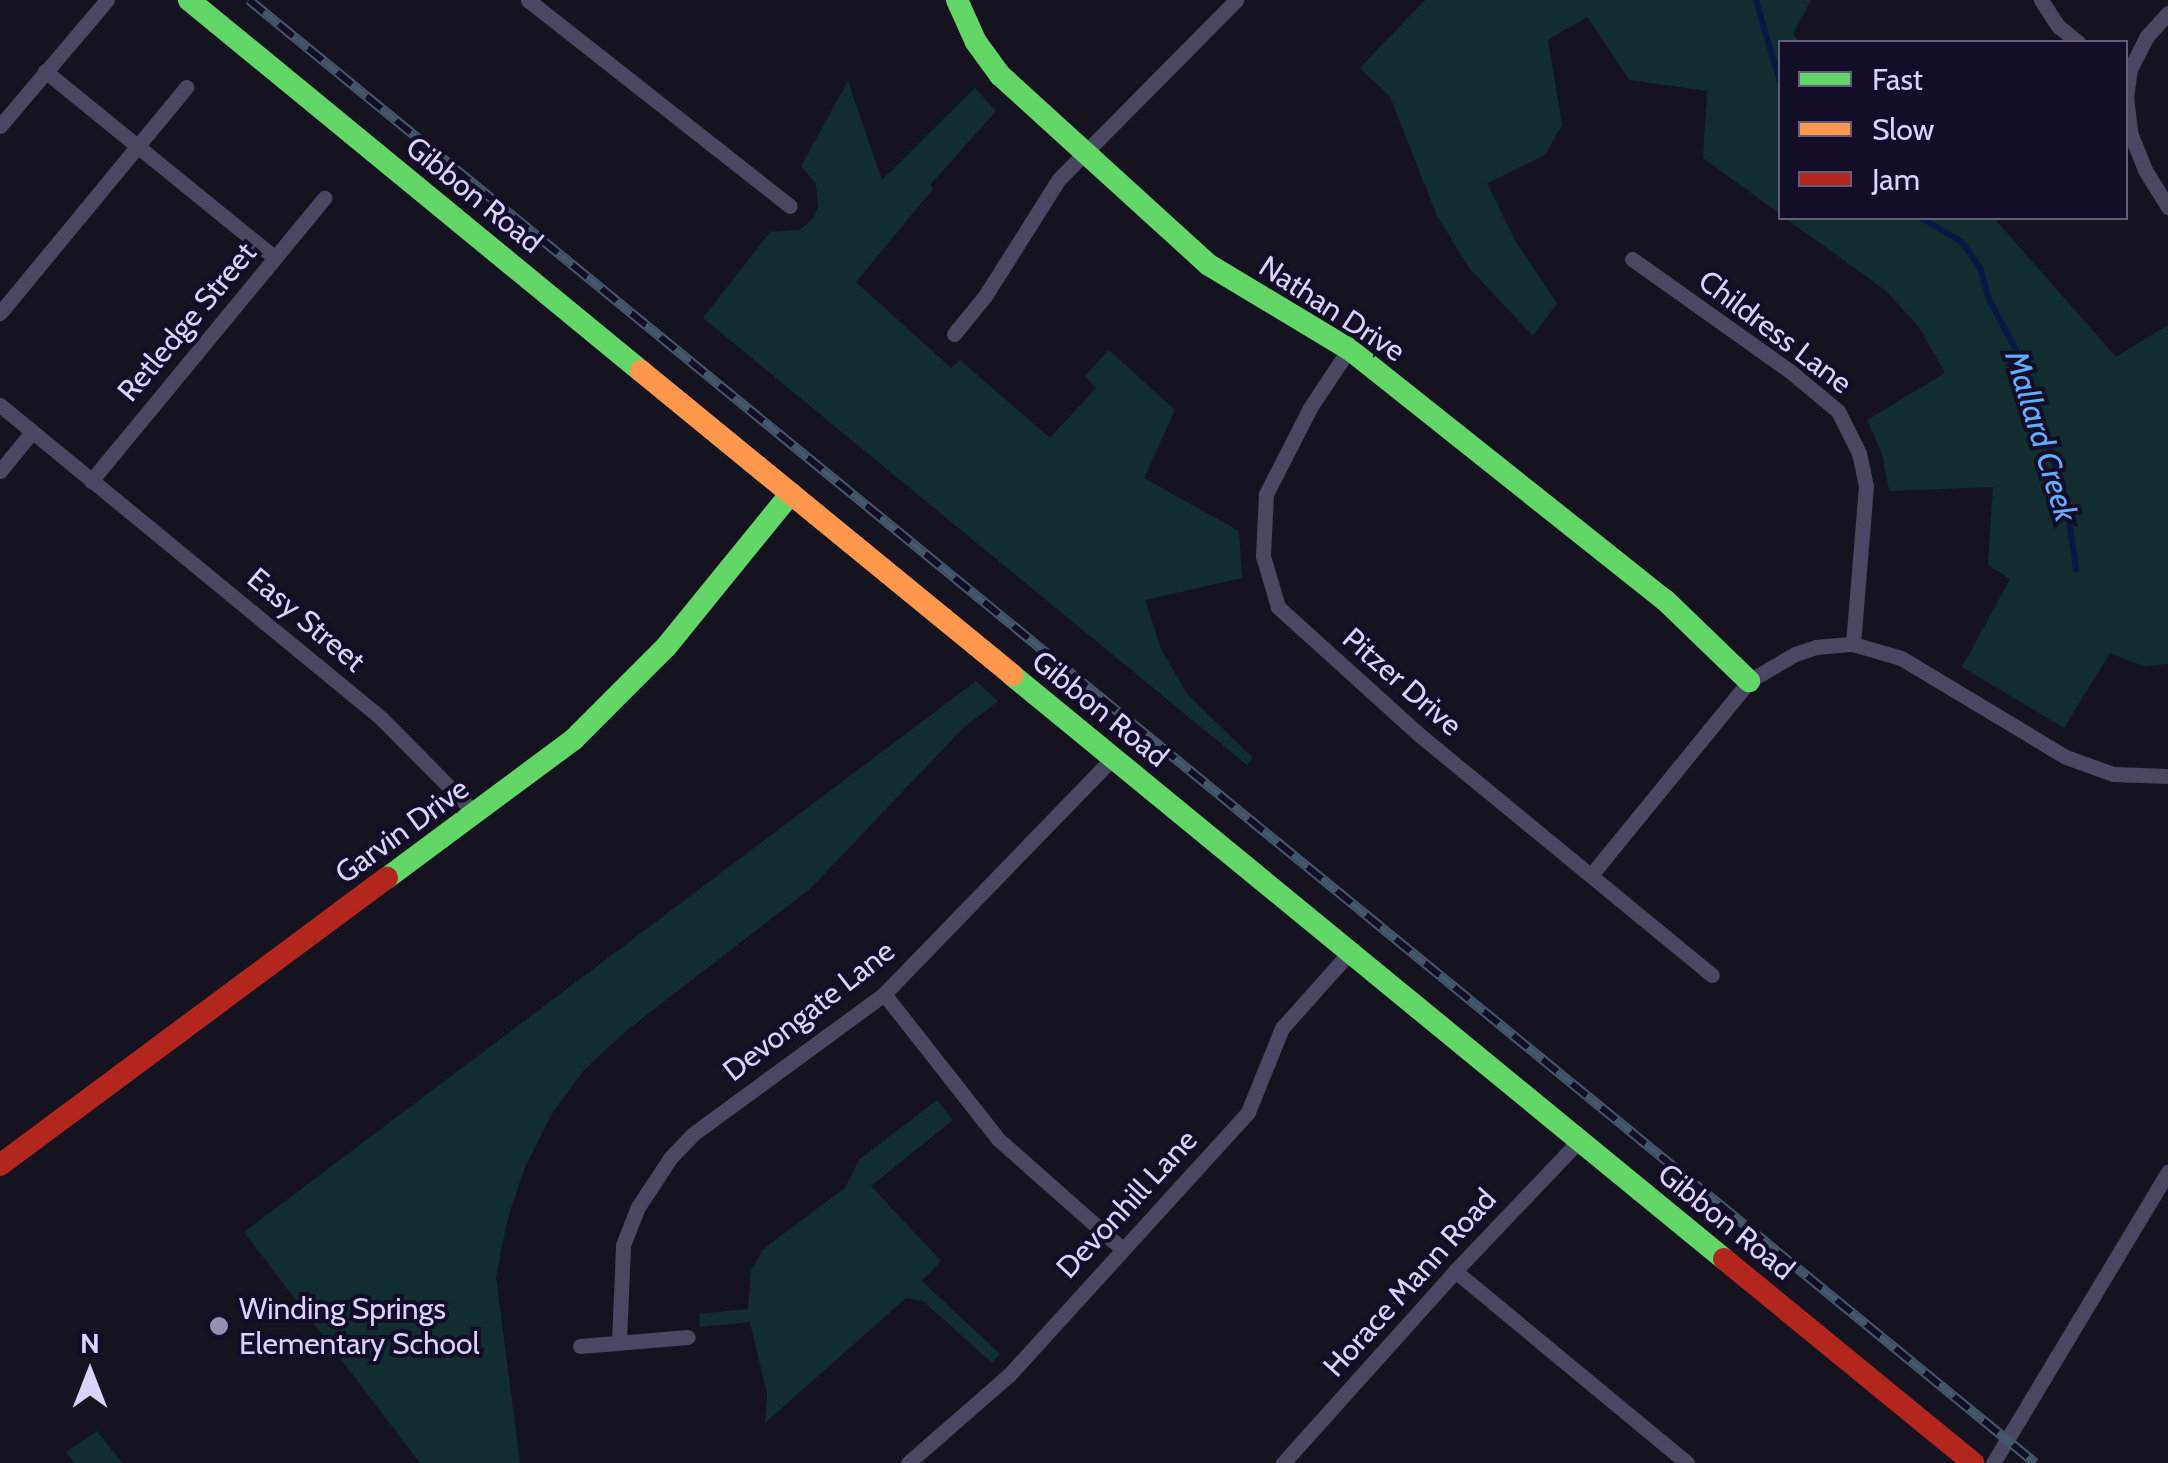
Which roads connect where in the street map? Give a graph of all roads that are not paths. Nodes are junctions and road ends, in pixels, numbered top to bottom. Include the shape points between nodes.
1 (107, 0) edge
2 (189, 0) edge
3 (957, 0) edge
4 (1236, 0) edge
5 (2041, 0) edge
6 (536, 3) edge
7 (2168, 12) edge
8 (2076, 40) edge
9 (2128, 68) edge
10 (46, 71) junction
11 (186, 87) dead end
12 (2128, 113) edge
13 (0, 126) edge
14 (137, 146) junction
15 (1085, 154) junction
16 (324, 198) dead end
17 (790, 206) dead end
18 (2168, 207) edge
19 (275, 258) junction
20 (1632, 260) dead end
21 (0, 313) edge
22 (954, 334) dead end
23 (1349, 350) junction
24 (0, 405) edge
25 (32, 432) junction
26 (0, 471) edge
27 (91, 481) junction
28 (791, 494) junction
29 (1853, 644) junction
30 (1749, 681) junction
31 (1113, 758) junction
32 (2168, 776) edge
33 (476, 814) junction
34 (1591, 874) junction
35 (1348, 953) junction
36 (1712, 975) dead end
37 (884, 994) junction
38 (1579, 1141) junction
39 (0, 1165) edge
40 (2168, 1172) edge
41 (2161, 1199) edge
42 (1121, 1248) junction
43 (1455, 1270) junction
44 (688, 1337) dead end
45 (620, 1342) junction
46 (580, 1346) dead end
47 (1667, 1457) edge
48 (908, 1463) edge
49 (1283, 1463) edge
50 (1687, 1463) edge
51 (1973, 1463) edge
52 (1993, 1463) edge

1 - 10 street
2 - 28 main road, Gibbon Road
3 - 15 main road, Nathan Drive via 1000,75
4 - 15 street
5 - 8 street
6 - 17 street
7 - 9 street
10 - 13 street
10 - 14 street
11 - 14 street
12 - 18 street via 2145,170
14 - 19 street
14 - 21 street
15 - 22 street via 1059,179
15 - 23 main road, Nathan Drive via 1209,264
16 - 19 street, Retledge Street
19 - 27 street, Retledge Street
20 - 29 street, Childress Lane via 1838,411 1860,453 1866,486
23 - 30 main road, Nathan Drive via 1636,576
23 - 34 street, Pitzer Drive via 1266,494 1263,556 1278,607 1422,737
24 - 25 street, Easy Street
25 - 26 street
25 - 27 street, Easy Street
27 - 33 street, Easy Street via 382,719
28 - 31 main road, Gibbon Road
28 - 33 main road, Garvin Drive via 622,695
29 - 30 street via 1795,654
29 - 32 street via 1900,658 2066,757 2113,774
30 - 34 street
31 - 35 main road, Gibbon Road
31 - 37 street, Devongate Lane
33 - 39 main road, Garvin Drive
34 - 36 street, Pitzer Drive
35 - 38 main road, Gibbon Road
35 - 42 street, Devonhill Lane via 1282,1028 1248,1112
37 - 42 street via 998,1139
37 - 45 street, Devongate Lane via 693,1134 662,1168 623,1245
38 - 43 street, Horace Mann Road
38 - 51 main road, Gibbon Road
40 - 41 street
41 - 52 street
42 - 48 street, Devonhill Lane via 1009,1375
43 - 47 street
43 - 49 street, Horace Mann Road
44 - 45 street
45 - 46 street
47 - 50 street

